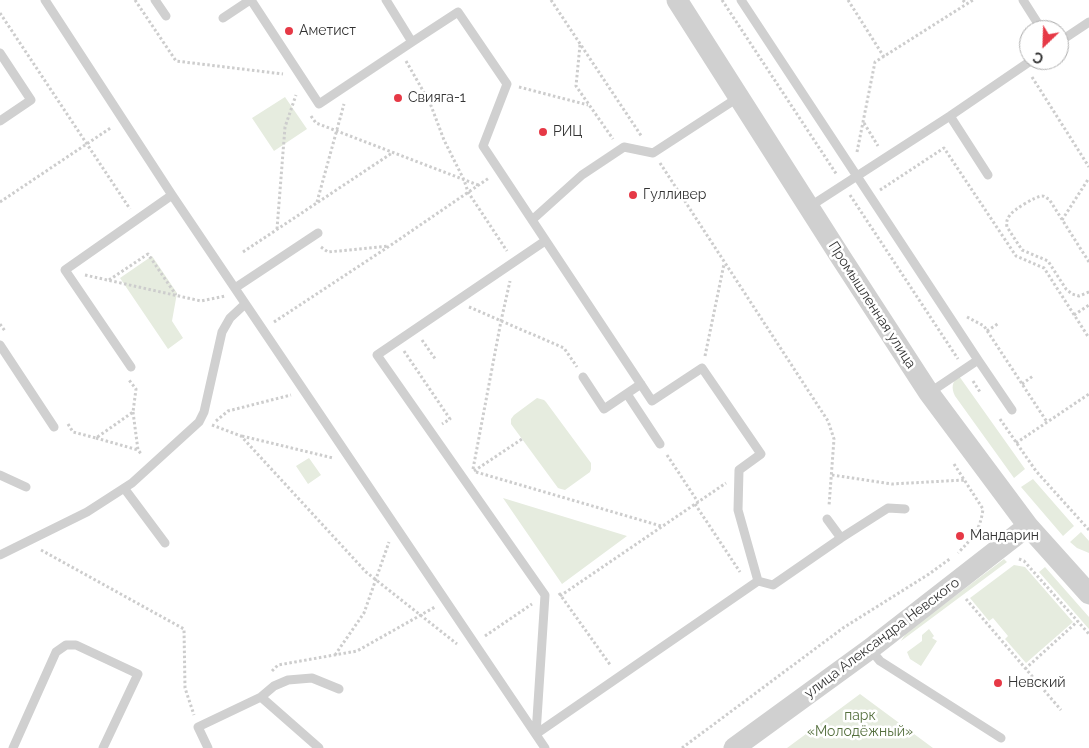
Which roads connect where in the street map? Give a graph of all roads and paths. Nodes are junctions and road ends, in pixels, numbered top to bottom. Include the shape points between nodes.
1 (45, 0) edge
2 (135, 0) edge
3 (155, 0) edge
4 (251, 0) edge
5 (386, 0) edge
6 (550, 0) edge
7 (676, 0) edge
8 (741, 0) edge
9 (848, 0) edge
10 (963, 0) edge
11 (973, 0) edge
12 (1023, 0) edge
13 (966, 4) junction
14 (0, 13) edge
15 (166, 16) dead end
16 (223, 18) dead end
17 (1036, 20) edge
18 (1089, 22) edge
19 (1069, 35) edge
20 (412, 42) junction
21 (580, 44) junction
22 (400, 50) junction
23 (0, 53) edge
24 (884, 57) junction
25 (1019, 68) edge
26 (1033, 70) edge
27 (288, 80) dead end
28 (350, 83) junction
29 (507, 84) junction
30 (739, 97) junction
31 (301, 101) dead end
32 (589, 105) junction
33 (306, 108) dead end
34 (950, 116) junction
35 (123, 119) junction
36 (0, 121) edge
37 (863, 123) junction
38 (337, 131) junction
39 (87, 144) junction
40 (878, 146) dead end
41 (620, 150) junction
42 (393, 152) junction
43 (653, 153) junction
44 (856, 156) dead end
45 (1089, 167) edge
46 (500, 171) junction
47 (988, 175) dead end
48 (857, 176) junction
49 (1089, 178) edge
50 (464, 180) junction
51 (478, 186) junction
52 (468, 192) junction
53 (172, 196) junction
54 (871, 196) junction
55 (0, 202) edge
56 (317, 202) junction
57 (809, 207) junction
58 (137, 220) junction
59 (532, 220) junction
60 (1062, 220) junction
61 (277, 229) junction
62 (1010, 233) junction
63 (315, 235) joint
64 (1003, 237) junction
65 (545, 240) junction
66 (391, 245) junction
67 (243, 252) dead end
68 (507, 252) dead end
69 (514, 262) junction
70 (1089, 262) edge
71 (724, 263) junction
72 (66, 270) junction
73 (108, 280) junction
74 (236, 290) junction
75 (1089, 292) edge
76 (176, 296) junction
77 (455, 301) junction
78 (246, 304) junction
79 (1089, 305) edge
80 (1074, 315) junction
81 (501, 321) junction
82 (998, 323) dead end
83 (415, 329) junction
84 (263, 330) junction
85 (987, 330) dead end
86 (1089, 338) edge
87 (0, 345) edge
88 (436, 360) dead end
89 (978, 360) junction
90 (131, 367) dead end
91 (702, 368) junction
92 (1033, 376) dead end
93 (583, 377) joint
94 (641, 384) junction
95 (1022, 384) dead end
96 (136, 389) dead end
97 (929, 392) junction
98 (627, 394) junction
99 (1089, 394) edge
100 (1012, 410) dead end
101 (133, 412) junction
102 (212, 425) dead end
103 (54, 427) dead end
104 (73, 432) dead end
105 (242, 436) junction
106 (96, 438) junction
107 (522, 439) dead end
108 (1016, 443) dead end
109 (660, 444) joint
110 (138, 450) junction
111 (143, 456) dead end
112 (352, 462) junction
113 (473, 470) dead end
114 (739, 474) junction
115 (0, 475) edge
116 (832, 475) junction
117 (965, 480) dead end
118 (26, 487) dead end
119 (124, 488) junction
120 (696, 503) junction
121 (905, 509) dead end
122 (984, 509) dead end
123 (827, 519) joint
124 (395, 524) junction
125 (661, 526) junction
126 (1028, 526) junction
127 (841, 538) junction
128 (165, 544) dead end
129 (36, 547) dead end
130 (0, 555) edge
131 (1020, 559) dead end
132 (376, 580) junction
133 (758, 581) junction
134 (750, 586) junction
135 (1089, 594) edge
136 (545, 595) junction
137 (964, 597) dead end
138 (446, 600) junction
139 (420, 615) junction
140 (1078, 621) junction
141 (1089, 634) edge
142 (475, 643) junction
143 (870, 649) junction
144 (464, 650) dead end
145 (335, 655) junction
146 (1025, 669) junction
147 (339, 689) dead end
148 (257, 699) junction
149 (1061, 710) dead end
150 (198, 727) junction
151 (536, 734) junction
152 (1001, 738) dead end
153 (13, 748) edge
154 (103, 748) edge
155 (208, 748) edge
156 (319, 748) edge
157 (545, 748) edge
158 (682, 748) edge
159 (734, 748) edge

1 - 35 lane
2 - 27 path via 176,61 283,74
3 - 15 lane
4 - 16 lane
4 - 28 lane via 319,104
5 - 20 lane
6 - 21 path
7 - 30 street, Промышленная улица
8 - 48 lane
9 - 24 path
10 - 13 path
11 - 13 path
12 - 17 lane
13 - 24 path
14 - 39 path
18 - 19 lane
20 - 22 lane
20 - 29 lane via 458,12
21 - 32 path via 576,86
21 - 43 path
22 - 28 lane
22 - 50 path via 430,103
23 - 36 lane via 31,100
24 - 37 path via 875,62
25 - 34 lane
26 - 45 path
28 - 38 path
29 - 32 path
29 - 46 lane via 483,146
30 - 43 lane
30 - 57 street, Промышленная улица
31 - 61 path via 296,94 285,127
32 - 41 path
33 - 38 path via 316,123
34 - 47 lane
34 - 48 lane
35 - 39 path
35 - 53 lane
37 - 40 path
37 - 44 path
38 - 42 path
38 - 56 path
39 - 55 path
39 - 58 path
41 - 43 lane via 624,147
41 - 59 lane via 582,175
42 - 50 path
42 - 56 path
43 - 71 path
46 - 51 path
46 - 59 lane
48 - 54 lane
48 - 57 lane
49 - 60 path
50 - 51 path
50 - 52 path
51 - 52 path
52 - 66 path
52 - 68 path
53 - 58 lane
53 - 74 lane
54 - 64 path via 944,148
54 - 89 lane
56 - 61 path
57 - 97 street, Промышленная улица
58 - 72 lane
59 - 65 lane
60 - 62 path via 1049,200 1039,196 1012,212 1006,223
60 - 70 path
61 - 67 path
62 - 64 path
62 - 75 path via 1022,250 1048,261 1072,294 1079,296
63 - 66 path via 328,252
63 - 74 lane
64 - 80 path via 1016,256 1044,268
65 - 69 lane
65 - 94 lane
66 - 84 path
69 - 77 lane
69 - 81 path
71 - 91 path
71 - 116 path via 828,421 834,439
72 - 73 path
72 - 90 lane
73 - 76 path
73 - 76 path via 148,254
74 - 76 path via 201,302
74 - 78 lane
77 - 81 path
77 - 83 lane
78 - 84 lane
78 - 119 lane via 230,318 222,332 199,422
79 - 80 path
80 - 86 path
81 - 93 path via 564,348
81 - 113 path
82 - 85 path
83 - 88 path
83 - 136 lane via 377,354
84 - 112 lane
87 - 103 lane
89 - 97 lane
89 - 100 lane
91 - 94 lane via 652,400
91 - 114 lane via 761,454 739,470
92 - 95 path
93 - 98 lane via 604,409
94 - 98 lane
96 - 101 path
97 - 126 street, Промышленная улица
98 - 109 lane
99 - 108 path
101 - 106 path
101 - 110 path
102 - 105 path
104 - 106 path
105 - 112 path
105 - 132 path
106 - 110 path
107 - 125 path via 473,471
109 - 120 path
110 - 111 path
112 - 124 lane
114 - 120 path
114 - 133 lane via 738,510
115 - 118 lane
116 - 117 path via 892,484
116 - 123 path
119 - 128 lane
119 - 130 lane via 87,512
120 - 125 path
120 - 134 path
121 - 127 lane via 888,508
122 - 158 path via 978,530 957,554 843,628
123 - 127 lane
124 - 132 path
124 - 138 lane
125 - 136 path via 561,596
126 - 135 street, Промышленная улица
126 - 143 street, улица Александра Невского
127 - 133 lane via 773,585
129 - 150 path via 184,629 185,688
131 - 140 path
132 - 139 path
132 - 145 path via 364,613
133 - 134 lane
134 - 151 lane
136 - 142 path
136 - 151 lane
137 - 146 path
138 - 139 path
138 - 142 lane
139 - 144 path
139 - 145 path via 357,652
140 - 141 path
140 - 146 path
142 - 151 lane
143 - 152 lane via 880,661
143 - 159 street, улица Александра Невского
145 - 148 path via 278,665 266,678
146 - 149 path
147 - 148 lane via 312,678 288,680
148 - 150 lane
148 - 156 lane
150 - 155 lane
151 - 157 lane
153 - 154 lane via 56,652 66,645 76,645 138,674

